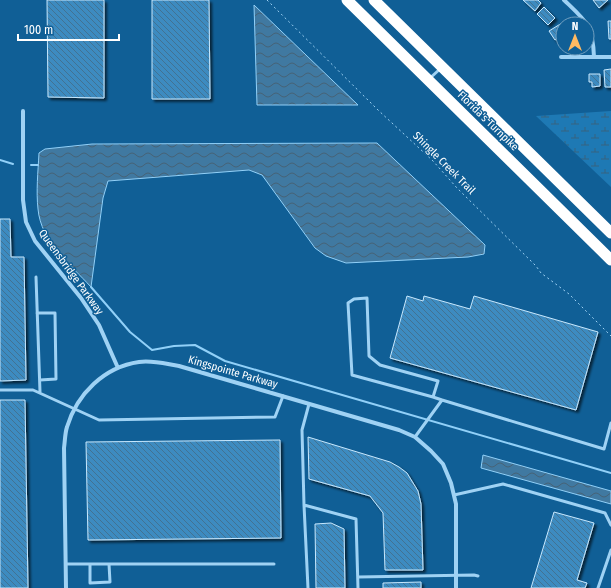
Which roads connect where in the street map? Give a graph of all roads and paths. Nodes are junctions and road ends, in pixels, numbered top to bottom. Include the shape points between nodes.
1 (268, 0) edge
2 (346, 0) edge
3 (374, 0) edge
4 (564, 0) edge
5 (611, 56) edge
6 (594, 57) junction
7 (561, 58) dead end
8 (442, 67) junction
9 (428, 80) junction
10 (22, 110) dead end
11 (611, 233) edge
12 (611, 260) edge
13 (36, 277) dead end
14 (37, 313) junction
15 (611, 336) edge
16 (118, 368) junction
17 (40, 380) junction
18 (0, 390) edge
19 (40, 392) junction
20 (283, 396) junction
21 (433, 397) junction
22 (442, 400) junction
23 (309, 404) junction
24 (74, 408) junction
25 (611, 424) edge
26 (416, 437) junction
27 (454, 495) junction
28 (304, 505) junction
29 (611, 525) edge
30 (611, 550) edge
31 (66, 564) junction
32 (90, 564) junction
33 (109, 564) junction
34 (274, 564) dead end
35 (456, 576) junction
36 (478, 576) dead end
37 (358, 577) junction
38 (66, 588) edge
39 (308, 588) edge
40 (358, 588) edge
41 (456, 588) edge
42 (598, 588) edge

1 - 15 path, Shingle Creek Trail via 433,161 541,273 569,294
2 - 9 highway, Florida's Turnpike
3 - 8 highway, Florida's Turnpike
4 - 6 street via 585,20 591,31
5 - 6 street
6 - 7 street
8 - 9 lane
8 - 11 highway, Florida's Turnpike
9 - 12 highway, Florida's Turnpike
10 - 16 street, Queensbridge Parkway via 22,200 26,222 34,240 81,298 99,325
13 - 14 lane
14 - 17 lane
14 - 17 lane via 55,313 56,379
16 - 20 street, Kingspointe Parkway via 139,362 158,362
16 - 24 street, Kingspointe Parkway via 99,379 83,394
17 - 19 lane
18 - 19 lane
19 - 24 lane
20 - 23 street, Kingspointe Parkway
20 - 24 lane via 275,417 99,420
21 - 21 lane via 352,375 348,302 367,298 369,356 380,365 438,381
21 - 22 lane
22 - 25 lane via 604,449
22 - 26 lane
23 - 26 street, Kingspointe Parkway
23 - 28 lane via 302,430
24 - 31 street, Kingspointe Parkway via 64,448
26 - 27 street, Kingspointe Parkway via 443,464
27 - 29 lane via 503,484 605,513
27 - 35 street, Kingspointe Parkway
28 - 37 lane via 356,519
28 - 39 lane
30 - 42 lane
31 - 32 lane
31 - 38 street, Kingspointe Parkway
32 - 33 lane
32 - 33 lane via 90,583 110,582
33 - 34 lane
35 - 36 lane
35 - 37 lane
35 - 41 street, Kingspointe Parkway
37 - 40 lane

